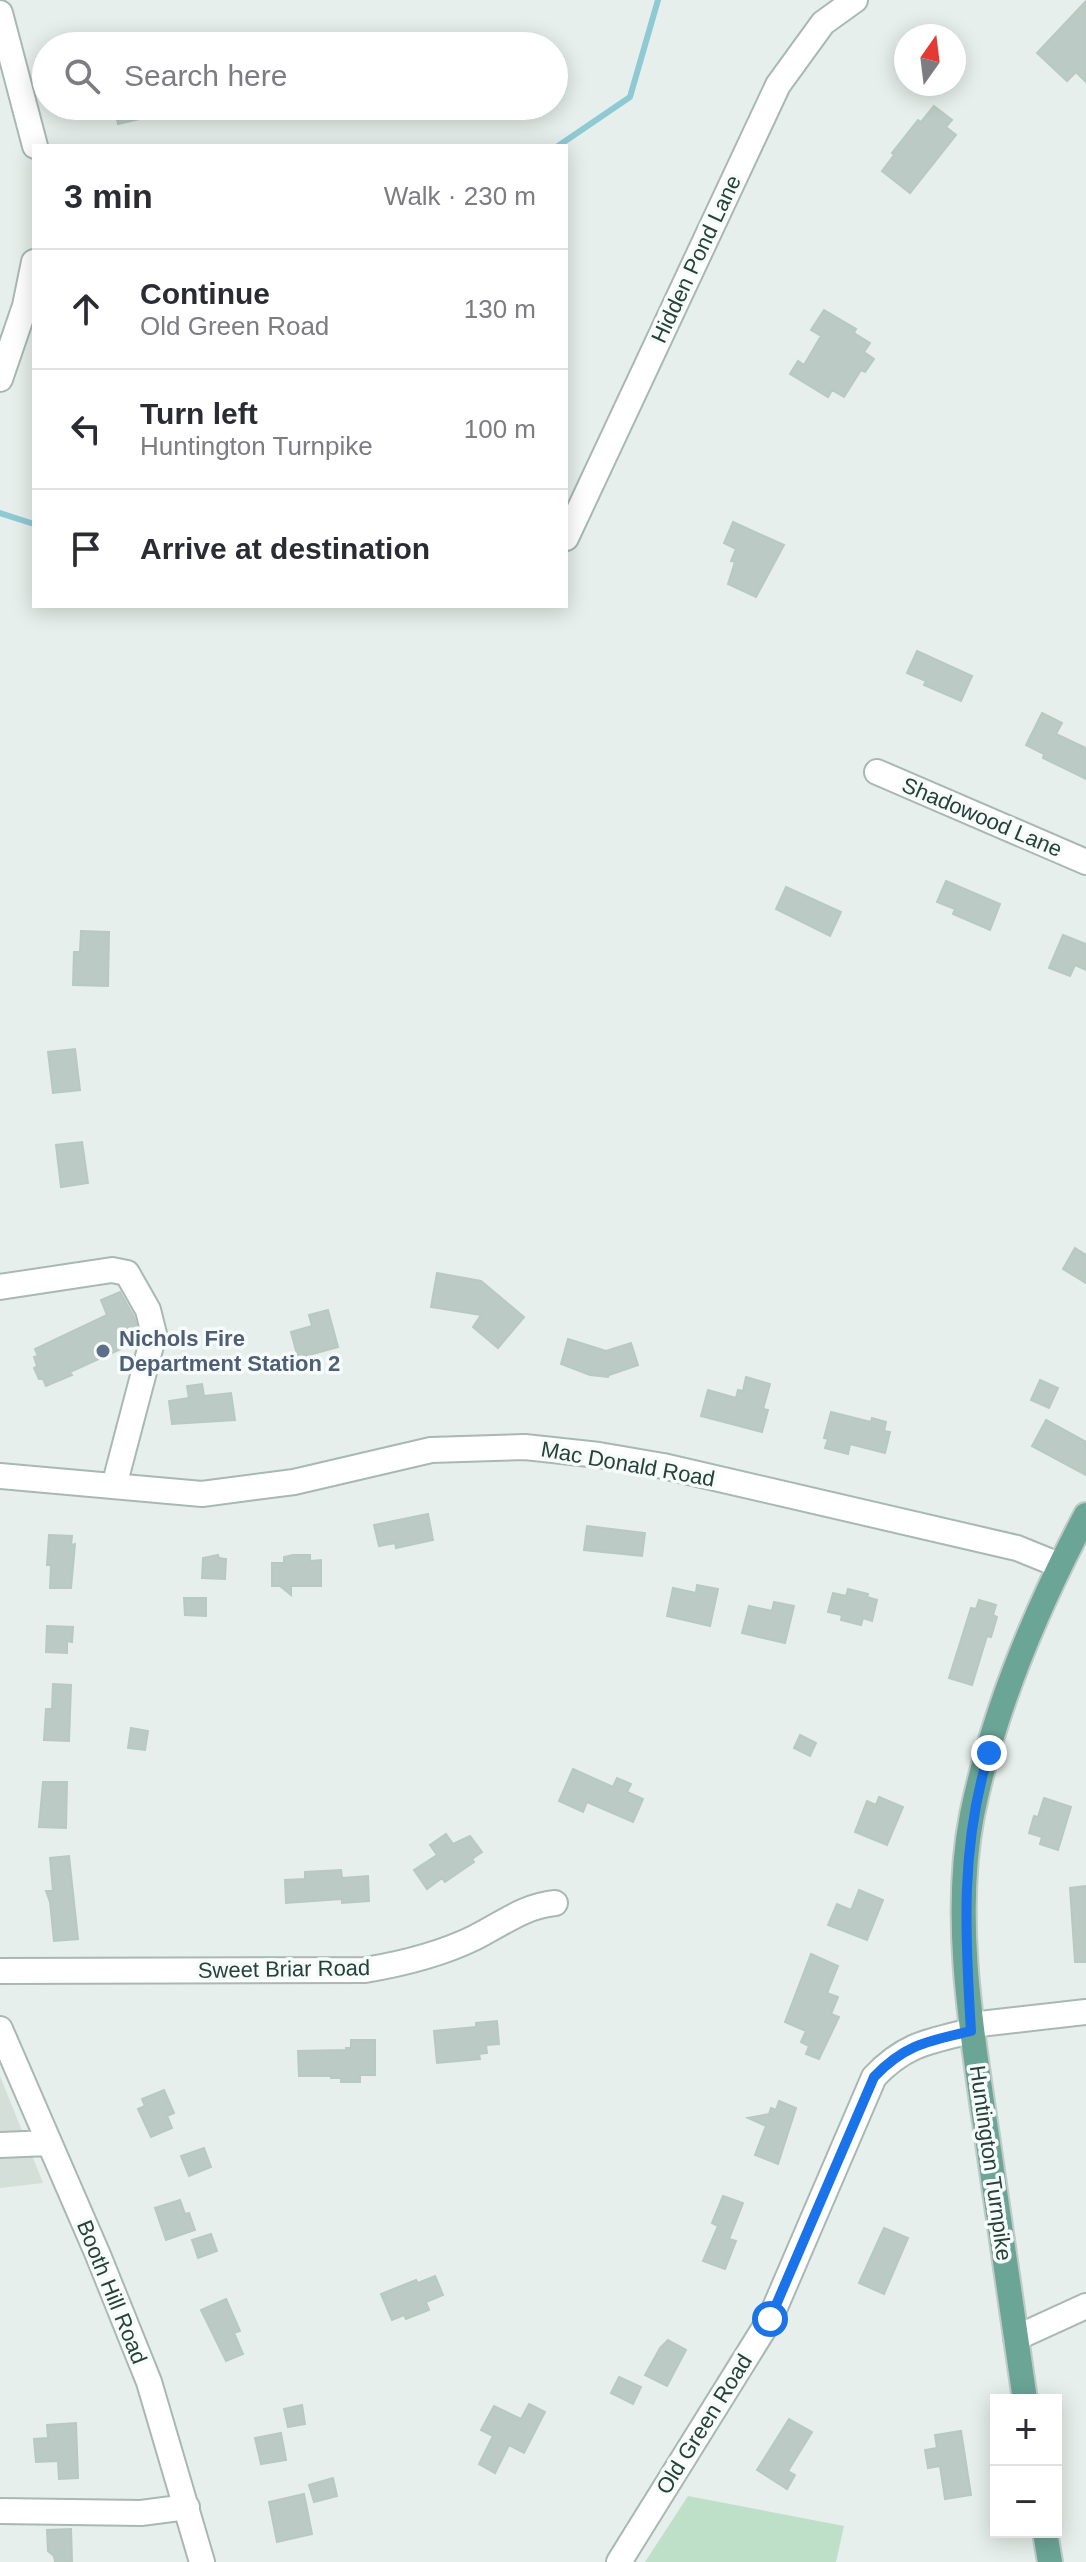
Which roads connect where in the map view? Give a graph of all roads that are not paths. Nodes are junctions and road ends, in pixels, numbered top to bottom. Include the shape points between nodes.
1 (855, 0) edge
2 (0, 13) edge
3 (34, 144) edge
4 (32, 272) edge
5 (0, 379) edge
6 (568, 534) edge
7 (877, 772) dead end
8 (1086, 862) edge
9 (0, 1287) edge
10 (0, 1476) edge
11 (114, 1486) junction
12 (1086, 1515) edge
13 (1059, 1565) junction
14 (555, 1903) dead end
15 (0, 1971) edge
16 (1086, 2012) edge
17 (971, 2028) junction
18 (0, 2029) edge
19 (49, 2143) junction
20 (0, 2145) edge
21 (1086, 2306) edge
22 (1016, 2338) junction
23 (1024, 2394) edge
24 (187, 2507) junction
25 (0, 2511) edge
26 (1046, 2538) edge
27 (202, 2562) edge
28 (619, 2562) edge
29 (1050, 2562) edge

1 - 6 street, Hidden Pond Lane via 823,23 778,85
2 - 3 street
4 - 5 street
7 - 8 street, Shadowood Lane
9 - 11 street via 112,1270 127,1273 148,1310 154,1334
10 - 11 street, Mac Donald Road
11 - 13 street, Mac Donald Road via 202,1494 238,1491 431,1450 535,1448 663,1466 1017,1548
12 - 13 main road, Huntington Turnpike
13 - 17 main road, Huntington Turnpike via 1013,1676 972,1817 965,1921
14 - 15 street, Sweet Briar Road via 534,1905 471,1939 365,1970
16 - 17 street, Old Green Road
17 - 22 main road, Huntington Turnpike
17 - 28 street, Old Green Road via 902,2051 874,2077 770,2319
18 - 19 street, Booth Hill Road
19 - 20 street
19 - 24 street, Booth Hill Road via 149,2382
21 - 22 street
22 - 23 main road, Huntington Turnpike
24 - 25 street via 141,2513
24 - 27 street, Booth Hill Road
26 - 29 main road

